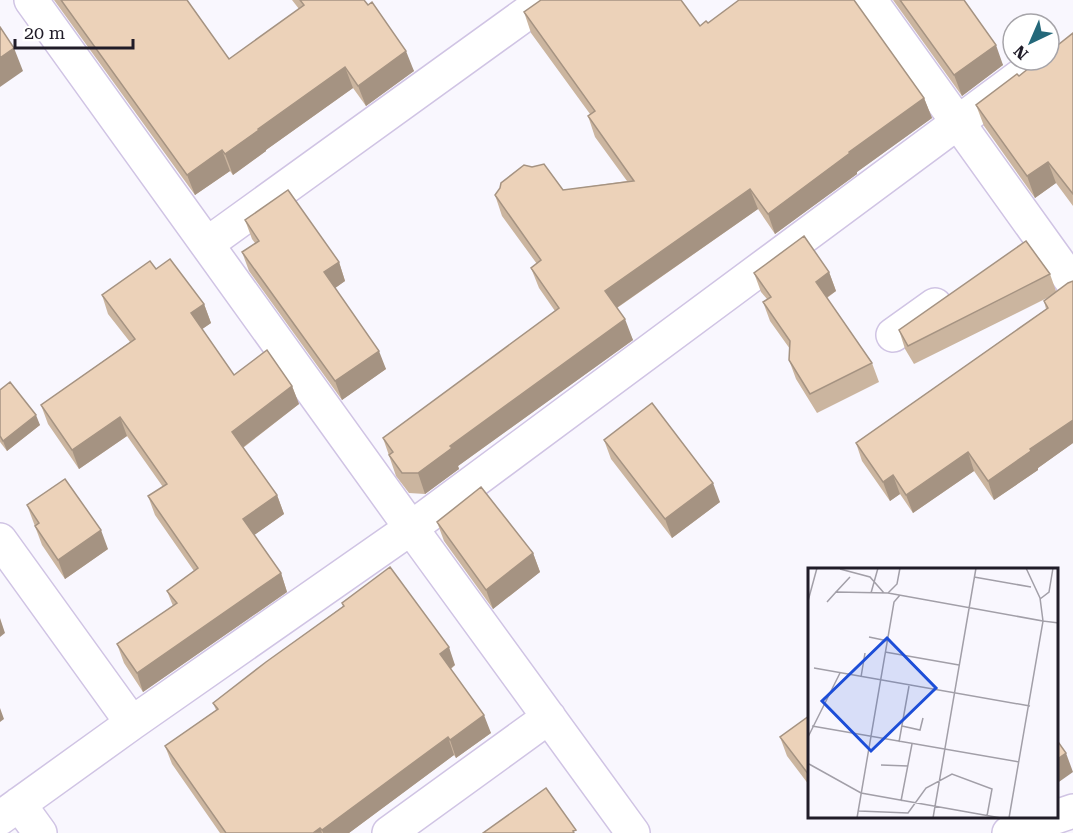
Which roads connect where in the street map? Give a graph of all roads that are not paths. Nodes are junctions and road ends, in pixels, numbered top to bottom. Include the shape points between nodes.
1 (31, 0) edge
2 (545, 0) edge
3 (870, 0) edge
4 (1025, 72) edge
5 (959, 122) junction
6 (207, 244) junction
7 (1073, 283) edge
8 (960, 287) edge
9 (893, 335) dead end
10 (411, 528) junction
11 (0, 540) edge
12 (549, 717) junction
13 (132, 723) junction
14 (10, 811) edge
15 (1073, 811) edge
16 (1058, 816) edge
17 (1053, 818) edge
18 (40, 833) edge
19 (389, 833) edge
20 (633, 833) edge
21 (1009, 833) edge

1 - 6 street
2 - 6 street
3 - 5 street
4 - 5 street
5 - 7 street via 1028,240
5 - 10 street
6 - 10 street
8 - 9 street
10 - 12 street
10 - 13 street
11 - 13 street
12 - 19 street
12 - 20 street
13 - 14 street
14 - 18 street
15 - 16 street
17 - 21 street

